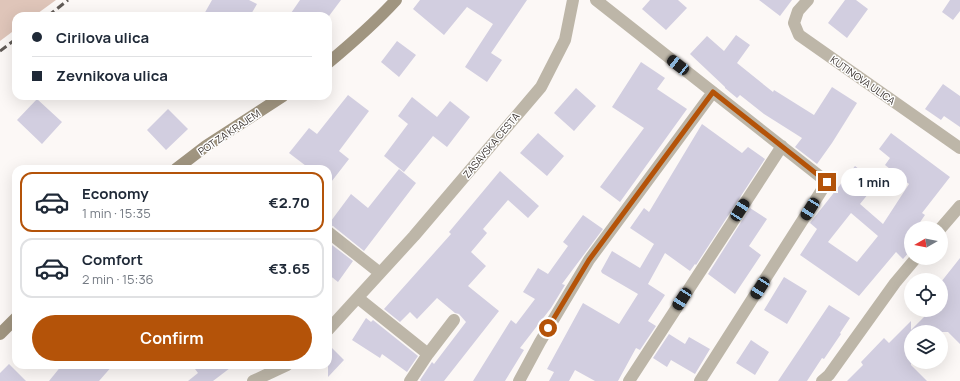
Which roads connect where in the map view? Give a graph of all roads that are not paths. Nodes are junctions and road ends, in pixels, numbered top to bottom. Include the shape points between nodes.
1 (396, 0) edge
2 (573, 0) edge
3 (596, 0) edge
4 (808, 0) edge
5 (332, 60) edge
6 (713, 92) junction
7 (277, 100) edge
8 (782, 146) junction
9 (960, 148) edge
10 (181, 165) edge
11 (960, 206) edge
12 (947, 221) edge
13 (332, 235) edge
14 (910, 265) edge
15 (380, 273) junction
16 (358, 298) junction
17 (454, 320) dead end
18 (12, 322) edge
19 (332, 326) edge
20 (0, 334) edge
21 (428, 354) junction
22 (279, 369) edge
23 (253, 381) edge
24 (410, 381) edge
25 (519, 381) edge
26 (629, 381) edge
27 (700, 381) edge
28 (822, 381) edge

1 - 5 street via 358,39
2 - 15 street, ZASAVSKA CESTA via 565,40 541,87
3 - 6 street
4 - 9 street, KUTINOVA ULICA via 798,11 794,23 799,35
6 - 8 street
6 - 25 street via 589,260
7 - 10 street, POT ZA KRAJEM
8 - 26 street
8 - 27 street via 827,182
11 - 12 street
13 - 15 street
14 - 28 street
15 - 16 street, ZASAVSKA CESTA
16 - 19 street, ZASAVSKA CESTA
16 - 21 street
17 - 21 street
18 - 20 street
21 - 24 street
22 - 23 street

